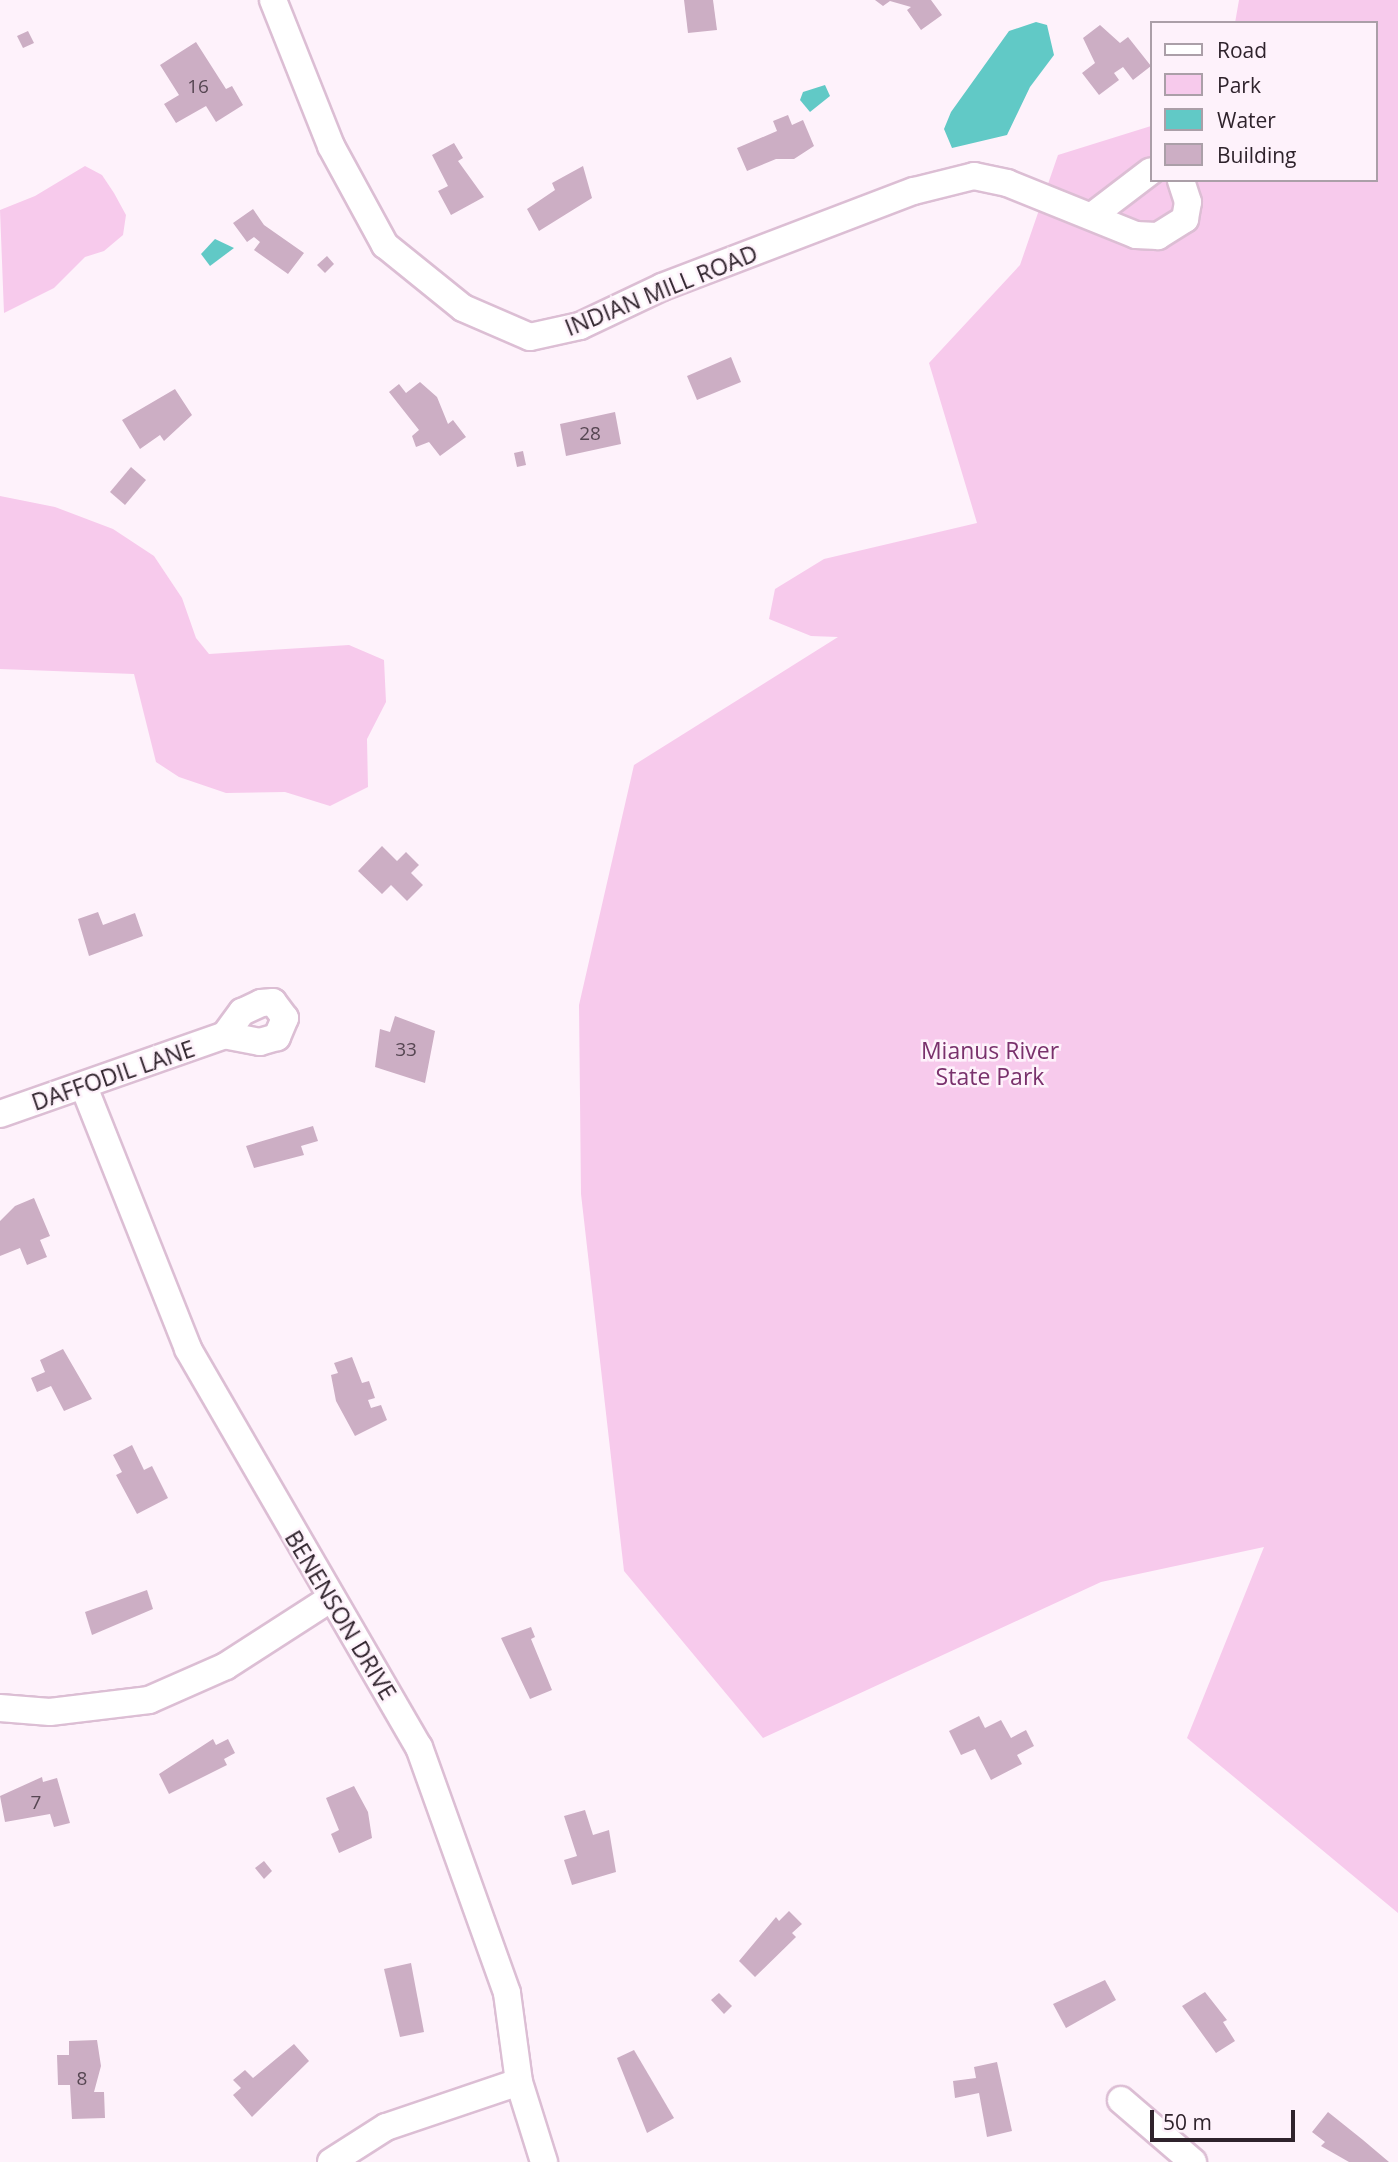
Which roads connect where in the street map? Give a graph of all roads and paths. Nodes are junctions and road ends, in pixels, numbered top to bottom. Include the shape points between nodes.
1 (273, 0) edge
2 (1150, 172) edge
3 (1182, 182) edge
4 (1092, 216) junction
5 (225, 1035) dead end
6 (84, 1087) junction
7 (0, 1114) edge
8 (330, 1599) junction
9 (0, 1708) edge
10 (519, 2081) junction
11 (1121, 2100) dead end
12 (331, 2162) edge
13 (544, 2162) edge
14 (1193, 2162) edge

1 - 4 street, INDIAN MILL ROAD via 331,146 385,245 463,308 530,337 580,327 738,258 914,191 974,176
2 - 4 street
3 - 4 street, INDIAN MILL ROAD via 1188,201 1185,219 1166,233 1136,235
5 - 6 street, DAFFODIL LANE
6 - 7 street, DAFFODIL LANE
6 - 8 street, BENENSON DRIVE via 188,1349
8 - 9 street via 226,1666 149,1700 50,1712
8 - 10 street, BENENSON DRIVE via 419,1746 507,1993
10 - 12 street via 386,2127
10 - 13 street, BENENSON DRIVE
11 - 14 street

